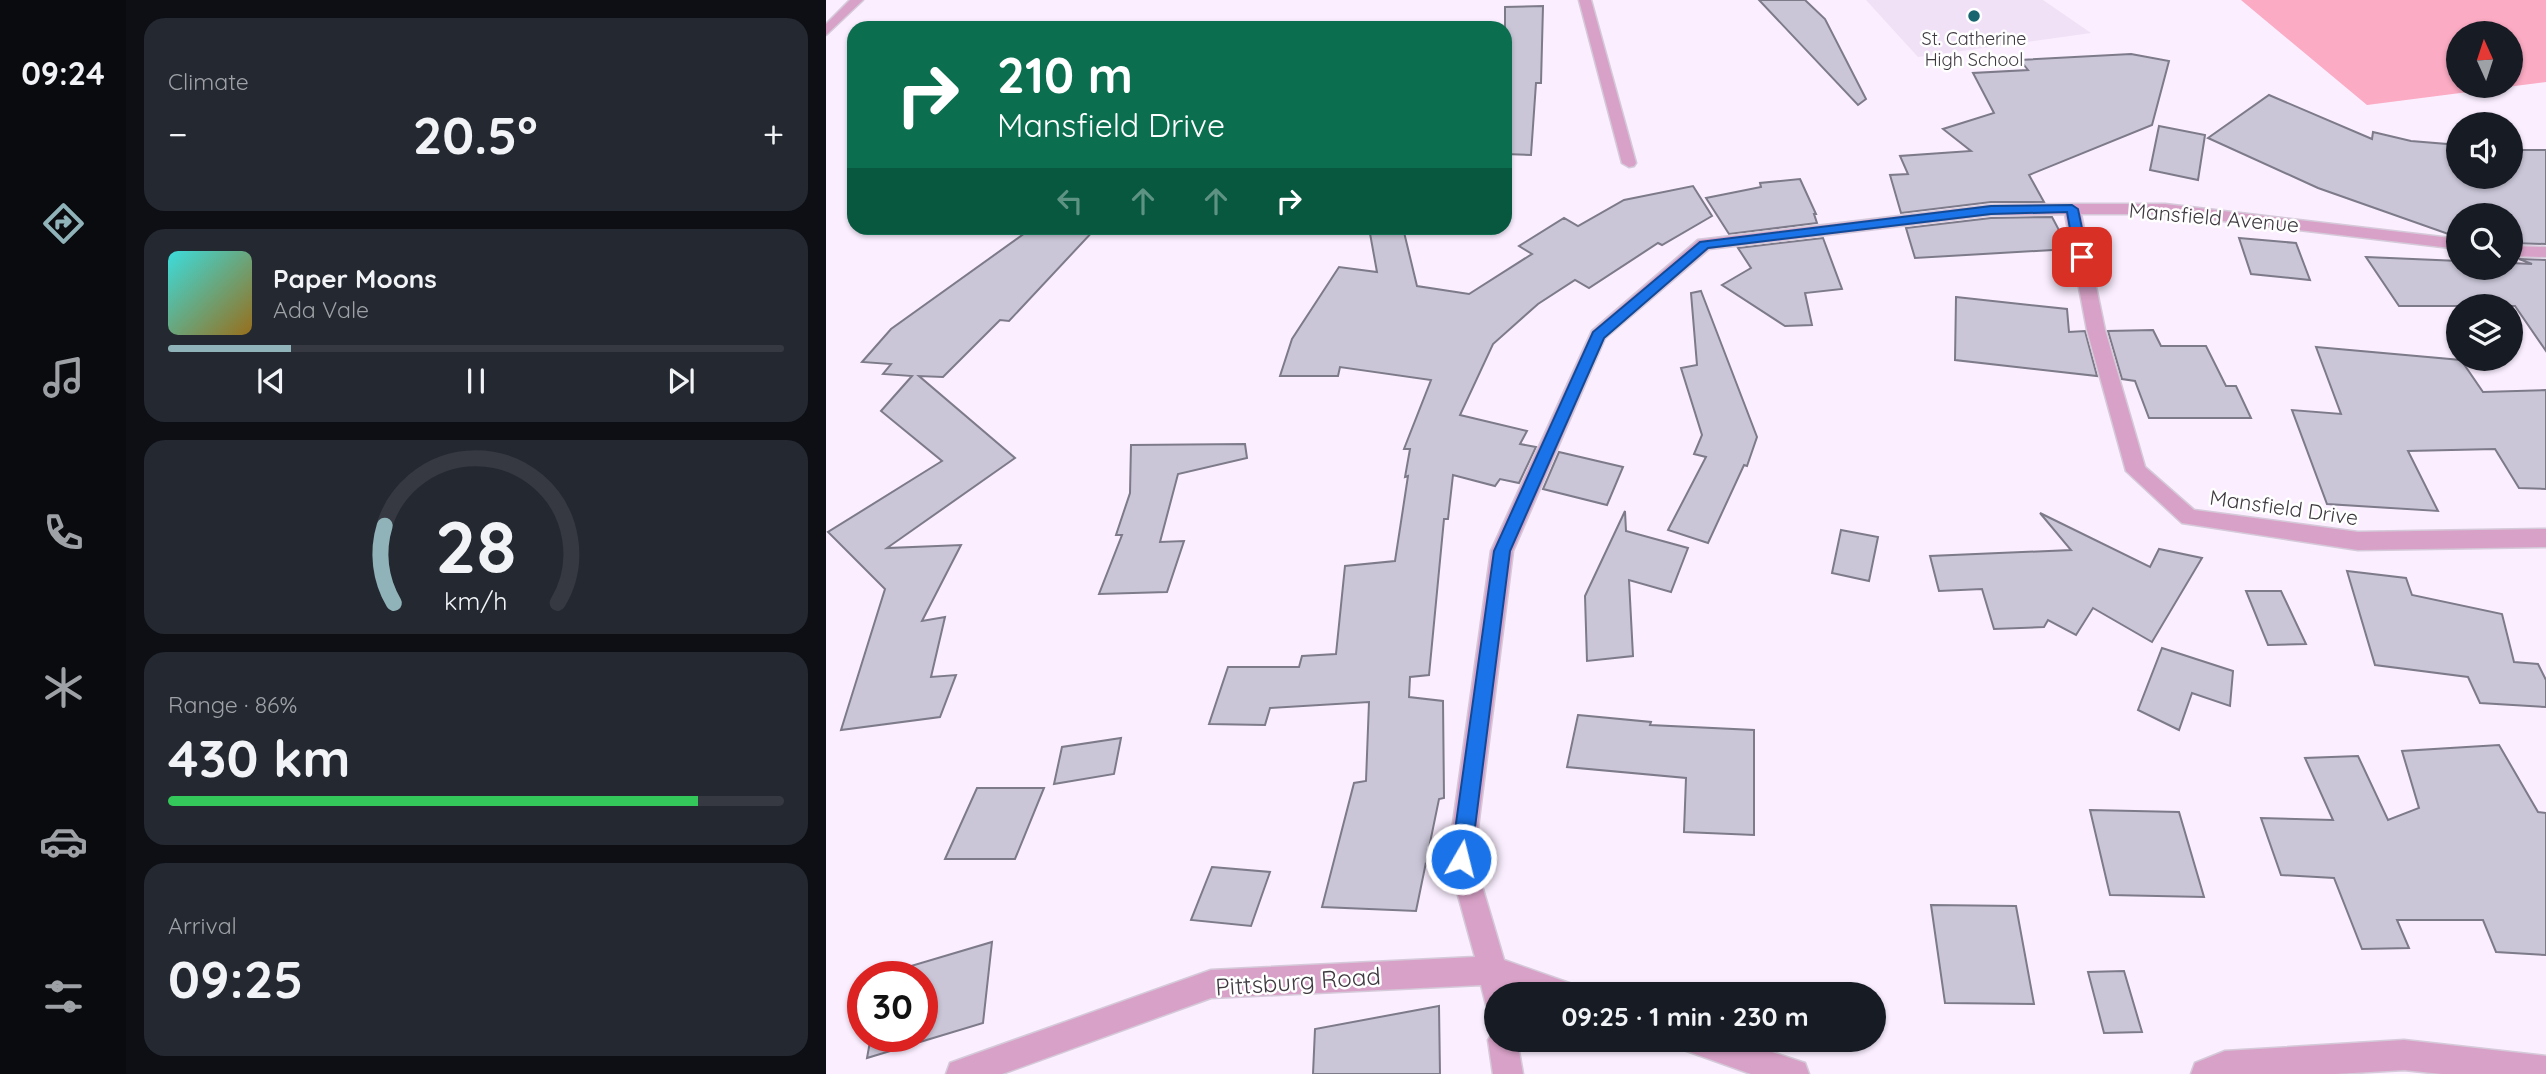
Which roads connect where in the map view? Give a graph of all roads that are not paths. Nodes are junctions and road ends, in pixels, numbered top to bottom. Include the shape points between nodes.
1 (857, 0) edge
2 (1585, 0) edge
3 (826, 31) edge
4 (1629, 163) dead end
5 (2072, 209) junction
6 (2446, 242) edge
7 (2523, 251) edge
8 (2546, 252) edge
9 (2546, 538) edge
10 (1484, 982) edge
11 (1494, 982) edge
12 (1505, 1052) edge
13 (1729, 1052) edge
14 (2546, 1071) edge
15 (961, 1074) edge
16 (1508, 1074) edge
17 (1794, 1074) edge
18 (2206, 1074) edge

1 - 3 street
2 - 4 street
5 - 6 street, Mansfield Avenue via 2165,209
5 - 9 street, Mansfield Drive via 2096,330 2136,471 2189,517 2358,541
5 - 11 street, Mansfield Avenue via 1991,210 1704,244 1598,335 1502,551 1461,859
7 - 8 street
10 - 15 street, Pittsburg Road via 1211,984
12 - 16 street
13 - 17 street
14 - 18 street via 2404,1055 2225,1066

